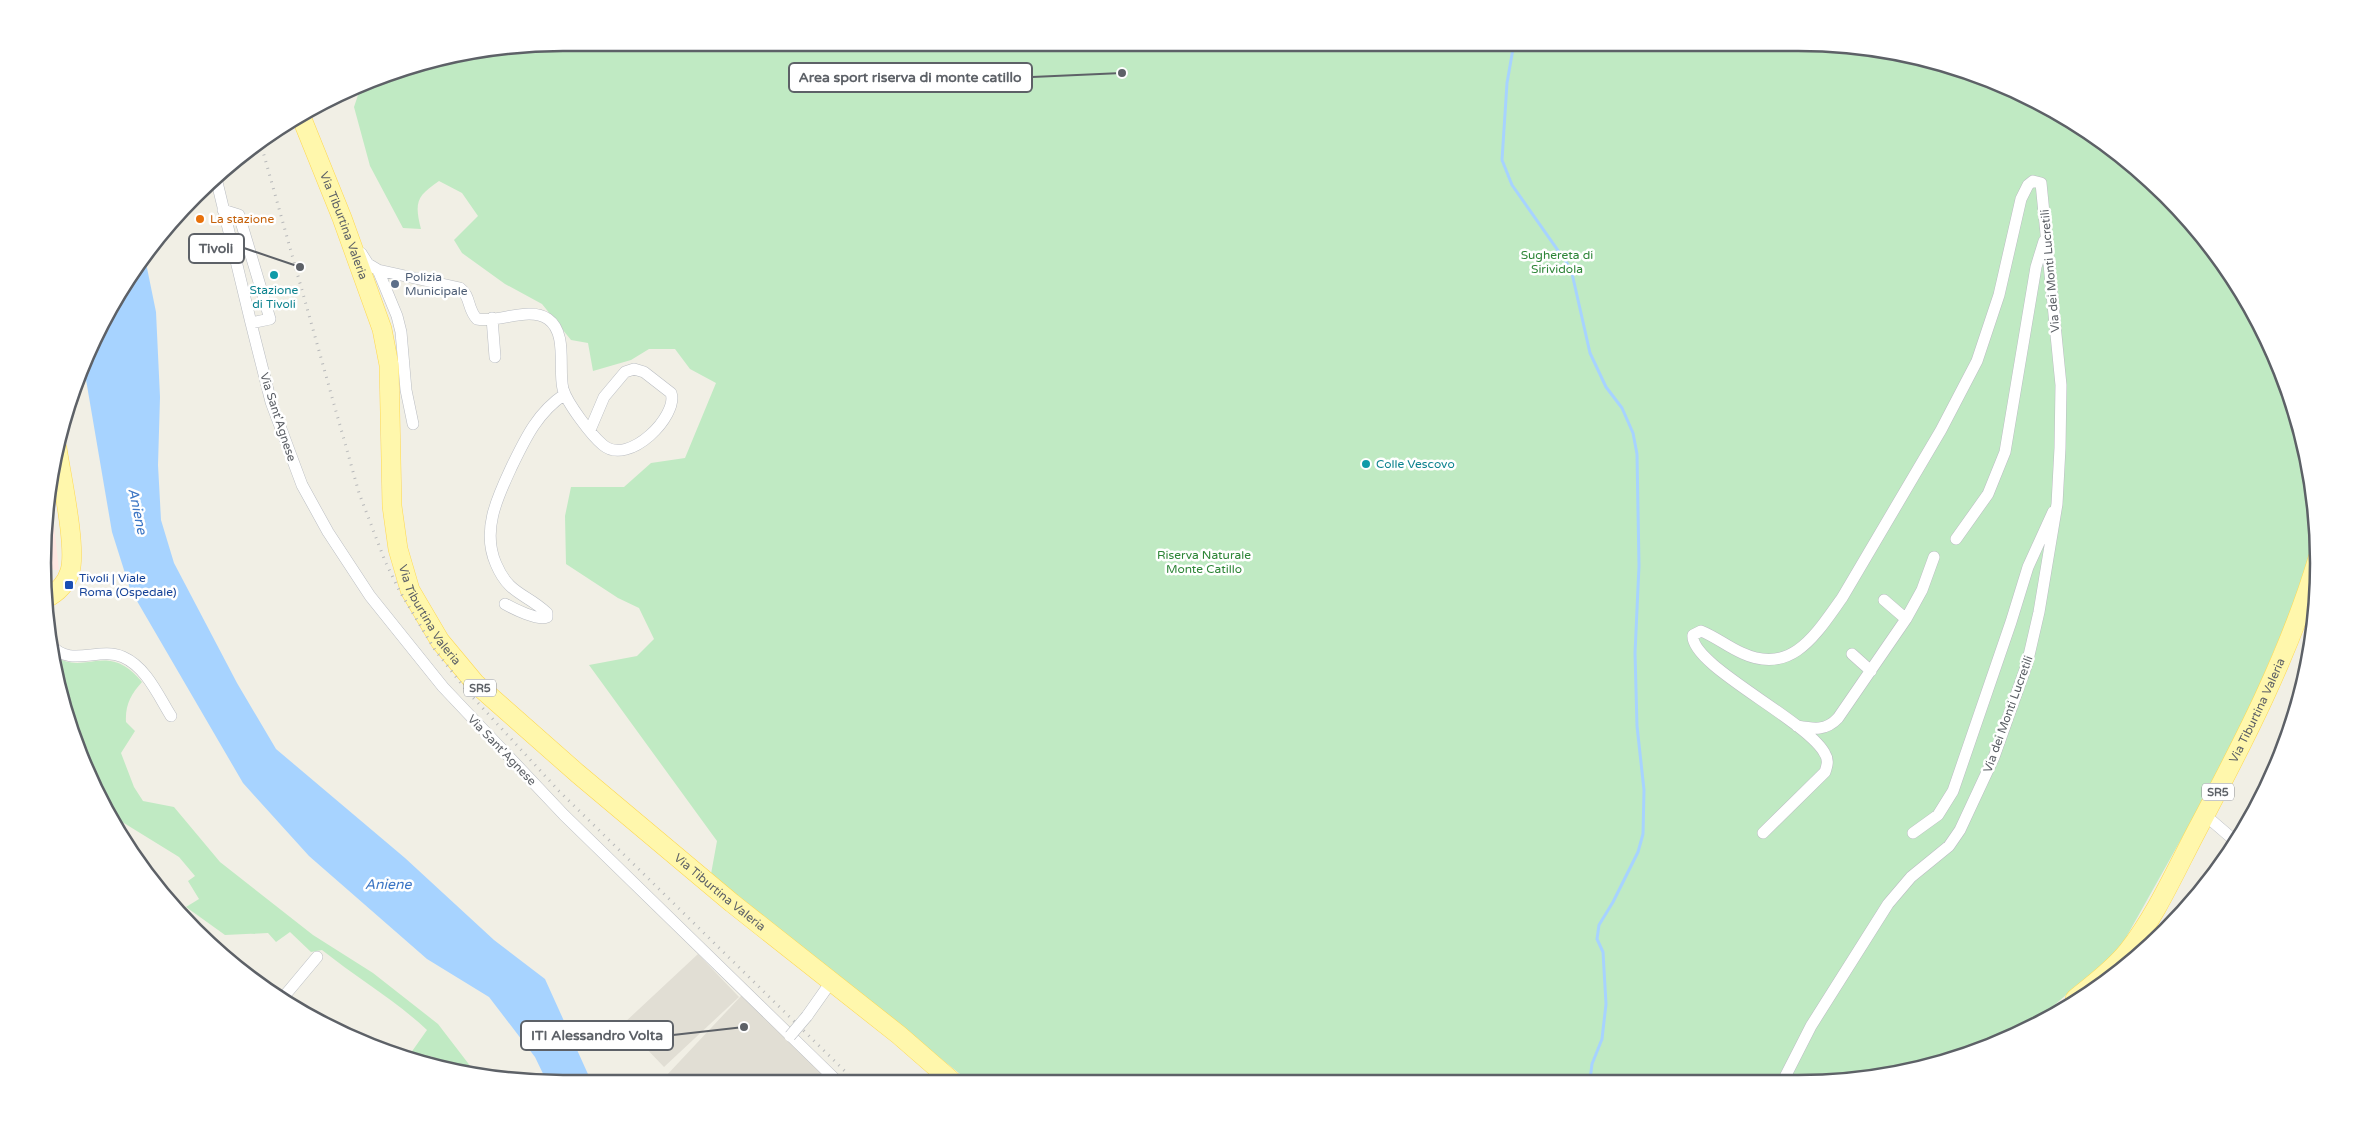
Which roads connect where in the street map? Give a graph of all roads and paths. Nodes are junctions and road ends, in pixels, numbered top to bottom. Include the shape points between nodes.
1 (303, 122) edge
2 (218, 186) edge
3 (223, 210) junction
4 (342, 218) junction
5 (2045, 240) junction
6 (378, 270) junction
7 (492, 318) junction
8 (251, 323) junction
9 (496, 357) dead end
10 (565, 394) junction
11 (413, 424) dead end
12 (590, 430) junction
13 (60, 469) edge
14 (2057, 504) junction
15 (1956, 539) dead end
16 (1934, 557) dead end
17 (2309, 584) edge
18 (52, 595) edge
19 (1884, 600) dead end
20 (504, 604) dead end
21 (1906, 619) junction
22 (59, 652) edge
23 (1852, 654) dead end
24 (1871, 671) junction
25 (171, 716) dead end
26 (1795, 726) junction
27 (2205, 815) junction
28 (1763, 833) dead end
29 (1913, 833) dead end
30 (2230, 836) edge
31 (317, 958) dead end
32 (2110, 969) edge
33 (831, 982) junction
34 (287, 994) edge
35 (790, 1036) junction
36 (832, 1075) edge
37 (945, 1075) edge
38 (1786, 1075) edge

1 - 4 main road, Via Tiburtina Valeria / SR5
2 - 3 street, Via Sant'Agnese
3 - 8 street, Via Sant'Agnese
3 - 8 street via 239,214 270,319
4 - 6 street via 366,261
4 - 33 main road, Via Tiburtina Valeria / SR5 via 387,348 395,527 407,581 427,622 459,667 498,704 724,897
5 - 14 street, Via dei Monti Lucretili via 2061,384
5 - 15 street via 2036,267 2005,452 1988,494
5 - 26 street, Via dei Monti Lucretili via 2042,186 2033,181 2021,199 1999,295 1971,375 1842,598 1810,641 1790,656 1763,659 1739,652 1701,631 1693,635 1695,646 1715,666
6 - 7 street via 460,288 467,296 473,315 481,319
6 - 11 street via 401,332 406,390
7 - 9 street
7 - 10 street via 535,315 552,323 558,334
8 - 35 street, Via Sant'Agnese via 272,402 302,485 370,596 475,723 571,822
10 - 12 street
10 - 20 street via 540,415 524,441 497,497 490,532 491,551 502,575 515,592 541,608 547,617 542,619 525,614
12 - 12 street via 604,397 625,372 634,369 644,372 672,393 673,401 668,412 646,439 634,447 609,448
13 - 18 main road via 71,565 63,585
14 - 29 street via 2028,566 1953,791 1938,816
14 - 38 street, Via dei Monti Lucretili via 2027,664 1970,812 1949,846 1911,877 1888,904 1821,1010
16 - 21 street via 1922,590
17 - 27 main road, Via Tiburtina Valeria / SR5 via 2260,709
19 - 21 street
21 - 24 street
22 - 25 street via 70,657 111,654 122,657 145,675
23 - 24 street
24 - 26 street via 1833,724 1821,729
26 - 28 street via 1825,753 1828,762 1825,772
27 - 30 street
27 - 32 main road, Via Tiburtina Valeria / SR5 via 2136,939
31 - 34 street
33 - 35 street, bridge
33 - 37 main road, Via Tiburtina Valeria / SR5
35 - 36 street, Via Sant'Agnese

